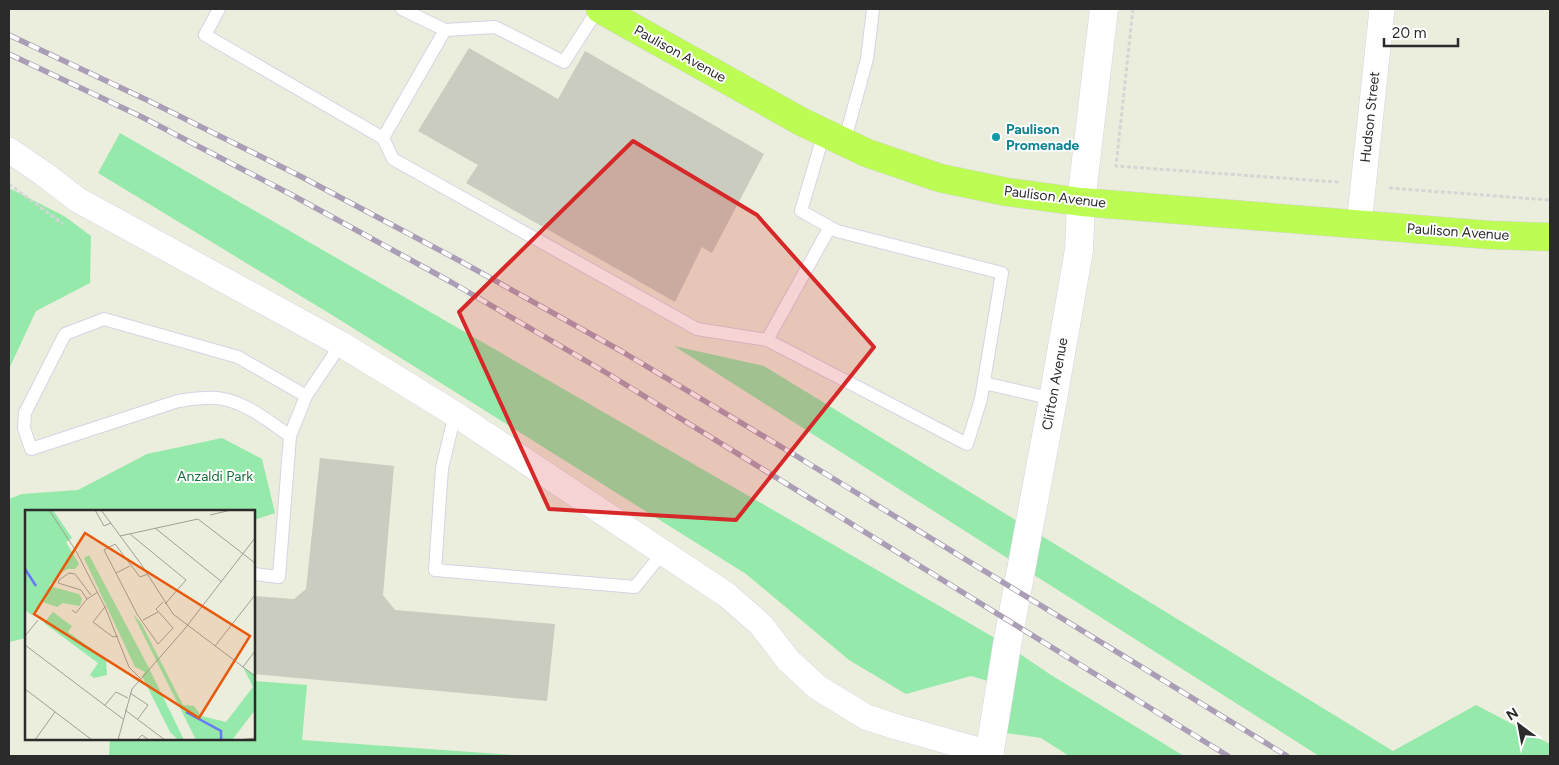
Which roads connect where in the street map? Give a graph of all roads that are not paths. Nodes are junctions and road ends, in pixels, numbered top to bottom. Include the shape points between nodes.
1 (219, 9) edge
2 (402, 9) edge
3 (599, 9) edge
4 (873, 9) edge
5 (1104, 9) edge
6 (1382, 9) edge
7 (445, 30) junction
8 (383, 138) junction
9 (834, 138) junction
10 (9, 150) edge
11 (1081, 202) junction
12 (1359, 225) junction
13 (830, 227) junction
14 (1550, 237) edge
15 (766, 340) junction
16 (342, 344) junction
17 (984, 382) junction
18 (306, 396) junction
19 (1053, 399) junction
20 (455, 414) junction
21 (290, 436) junction
22 (663, 552) junction
23 (255, 574) edge
24 (989, 754) edge

1 - 8 lane via 205,35
2 - 7 lane
3 - 7 lane via 564,62 494,27
3 - 9 main road, Paulison Avenue
4 - 9 lane via 867,59
5 - 11 main road, Clifton Avenue
6 - 12 street, Hudson Street
7 - 8 lane
8 - 15 lane via 393,159 696,329
9 - 11 main road, Paulison Avenue via 940,178
9 - 13 lane via 801,211
10 - 16 street via 78,200
11 - 12 main road, Paulison Avenue
11 - 19 main road, Clifton Avenue via 1079,250
12 - 14 main road, Paulison Avenue
13 - 15 lane
13 - 17 lane via 1002,273
15 - 17 lane via 967,444
16 - 18 lane
16 - 20 street
17 - 19 lane
18 - 21 lane
18 - 21 lane via 238,357 104,319 65,334 25,414 24,428 30,449 178,401 218,398 246,407
19 - 24 main road, Clifton Avenue
20 - 22 street
20 - 22 lane via 442,468 435,570 635,587
21 - 23 lane via 279,577
22 - 24 street via 727,595 761,625 788,660 817,686 866,717

